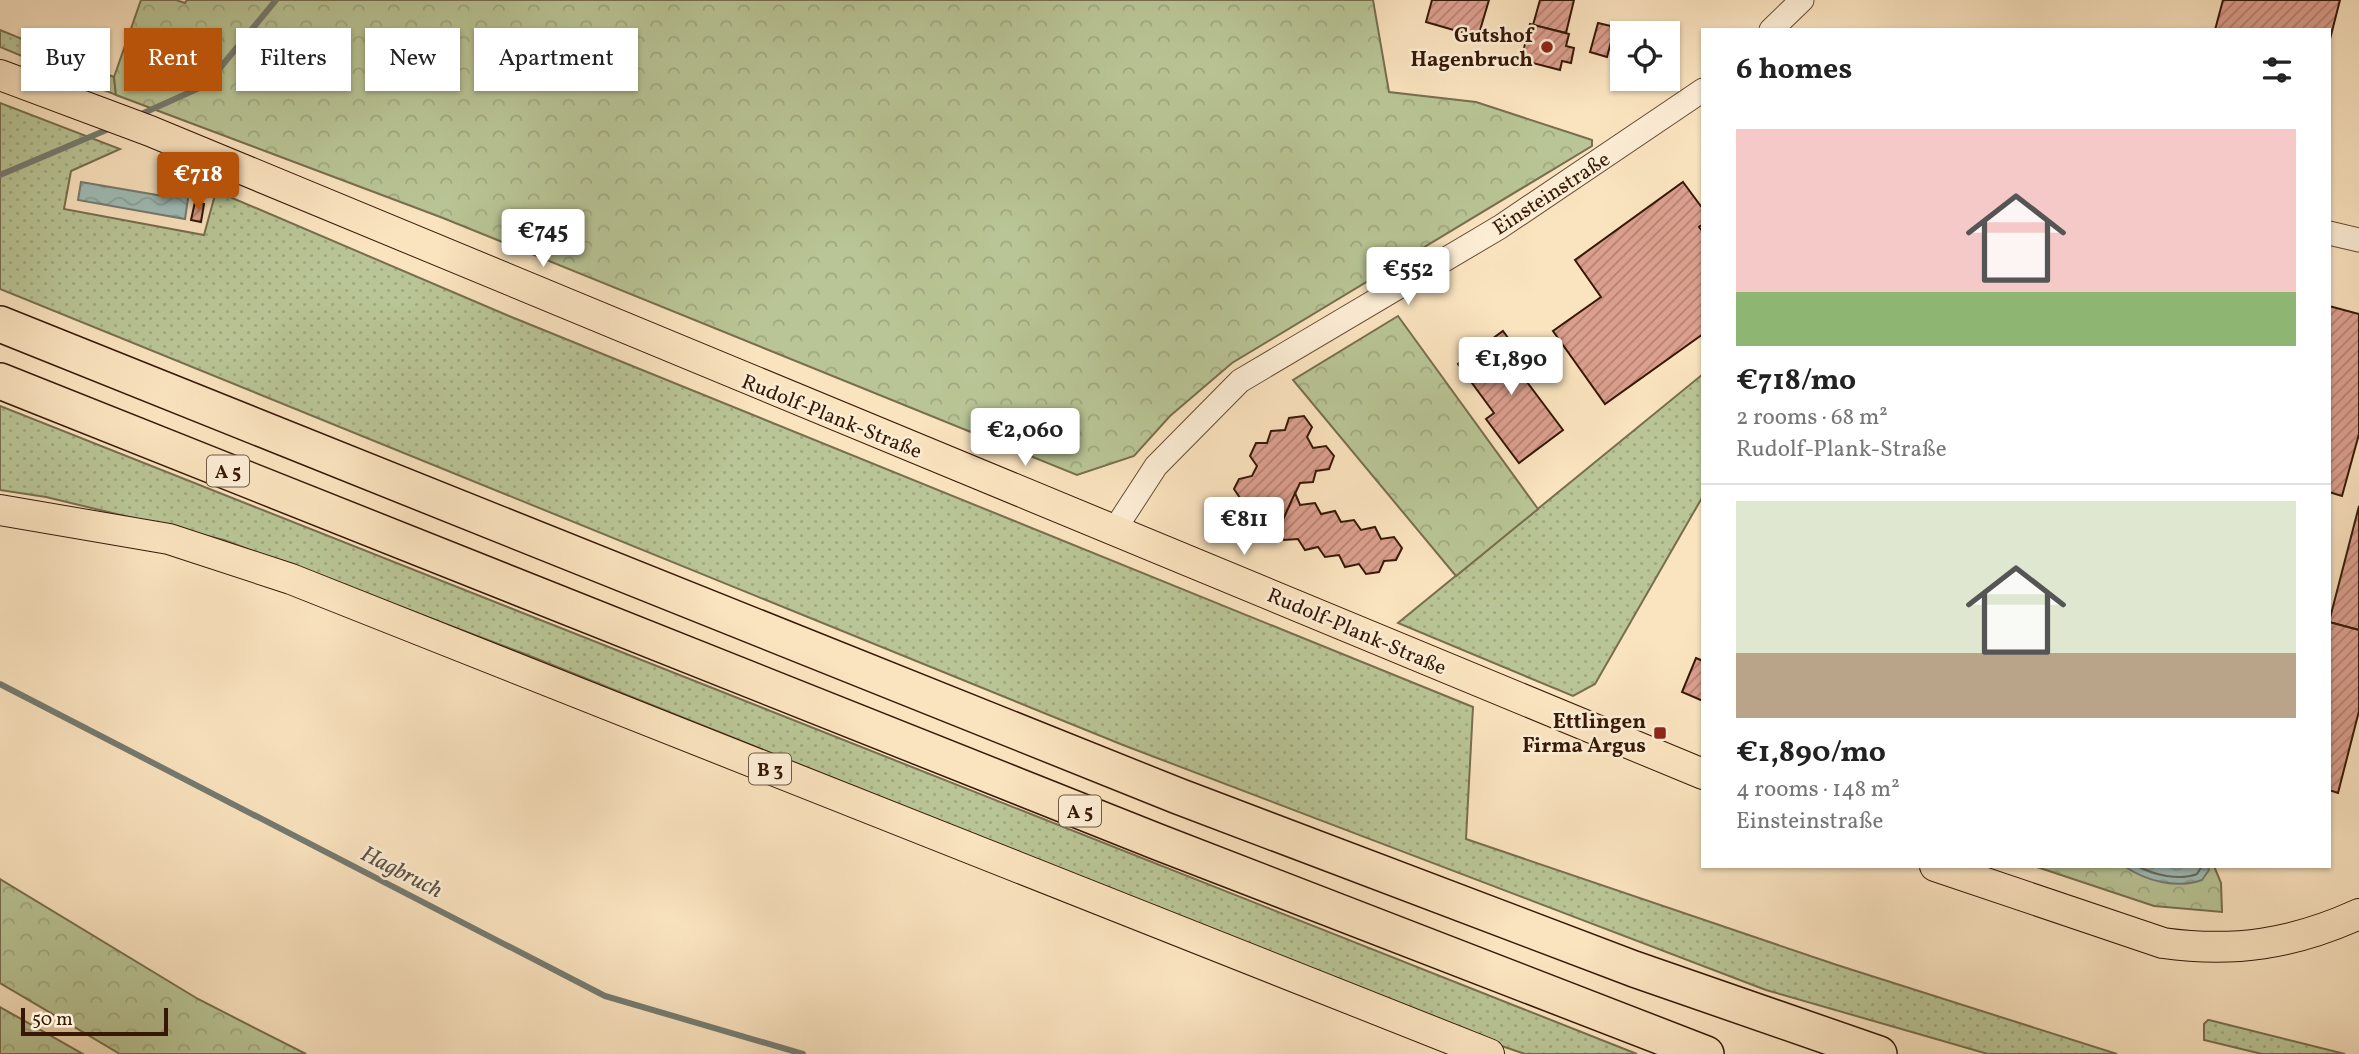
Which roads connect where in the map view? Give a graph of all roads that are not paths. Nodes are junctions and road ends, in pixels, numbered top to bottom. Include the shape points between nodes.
1 (1802, 0) edge
2 (1773, 28) edge
3 (0, 75) edge
4 (1701, 91) edge
5 (2331, 233) edge
6 (2359, 240) edge
7 (0, 324) edge
8 (0, 381) edge
9 (0, 510) edge
10 (1113, 532) junction
11 (1701, 773) edge
12 (1941, 868) edge
13 (2359, 914) edge
14 (1489, 1054) edge
15 (1706, 1054) edge
16 (1879, 1054) edge

1 - 2 street
3 - 10 main road, Rudolf-Plank-Straße via 150,131
4 - 10 street, Einsteinstraße via 1500,227 1240,381 1156,466
5 - 6 street
7 - 16 highway, A 5 via 1191,801 1634,969
8 - 15 highway, A 5 via 1183,852
9 - 14 main road, B 3 via 169,539 291,579
10 - 11 main road, Rudolf-Plank-Straße
12 - 13 main road via 2163,943 2199,948 2273,943

